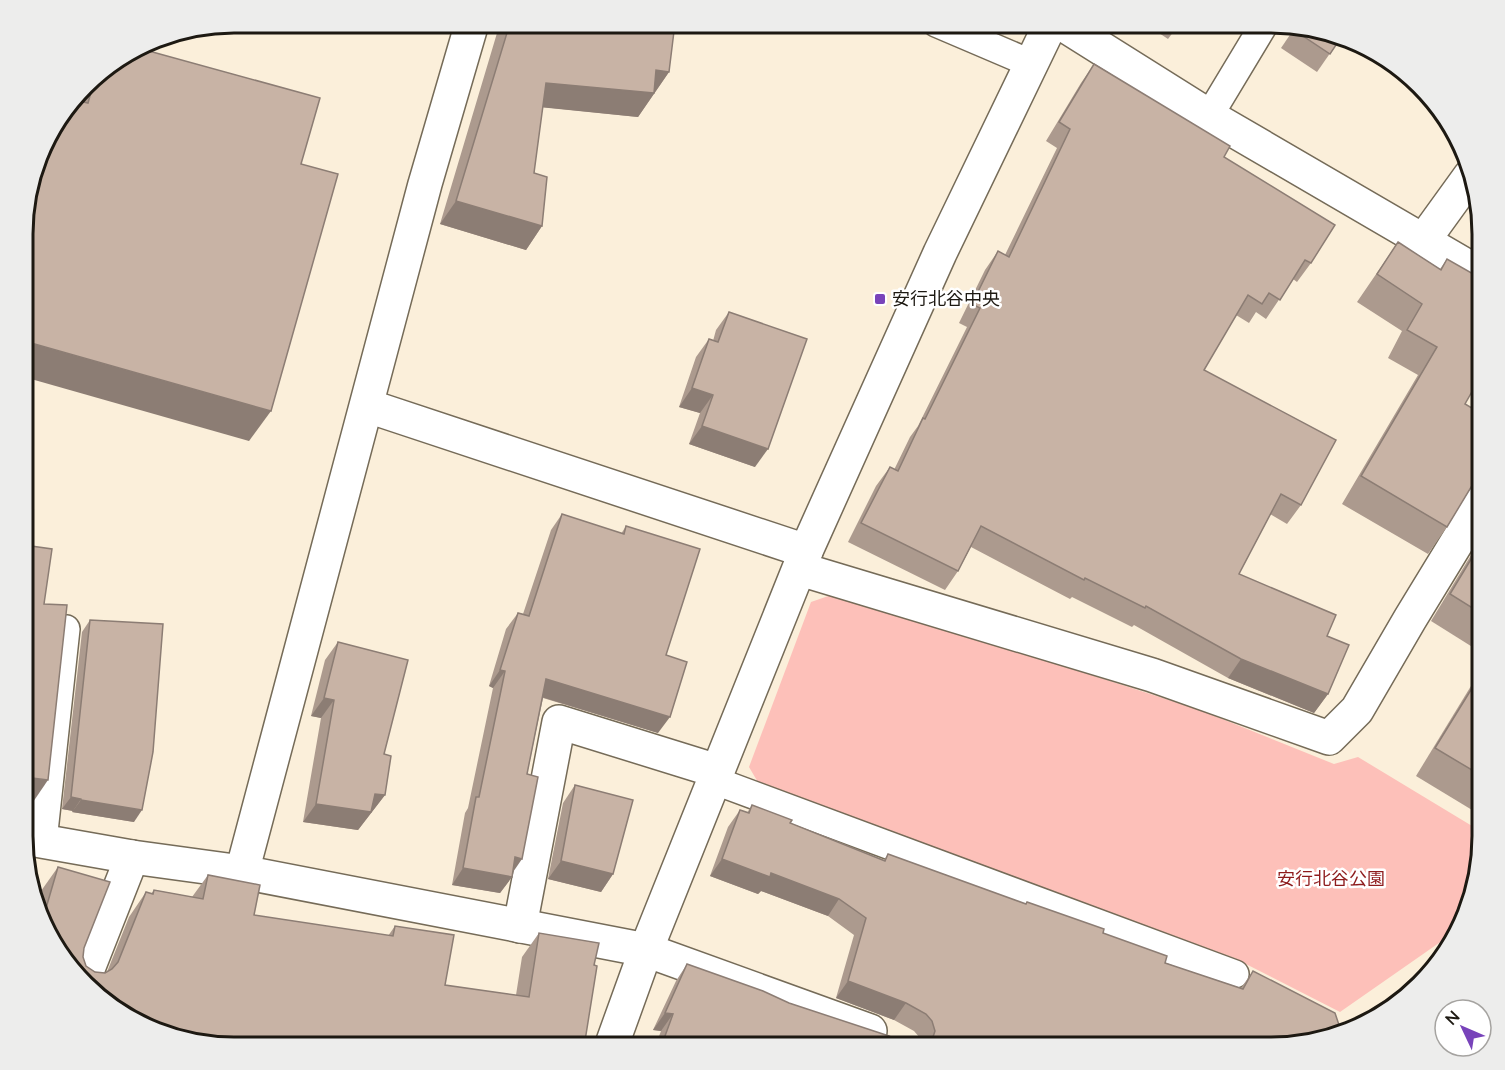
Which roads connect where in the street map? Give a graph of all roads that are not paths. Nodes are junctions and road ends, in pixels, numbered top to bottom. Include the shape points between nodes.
1 (469, 33) edge
2 (959, 33) edge
3 (1046, 33) edge
4 (1077, 33) edge
5 (1259, 33) edge
6 (1032, 64) junction
7 (1209, 116) junction
8 (1465, 183) edge
9 (1423, 241) junction
10 (1472, 269) edge
11 (368, 405) junction
12 (1472, 517) edge
13 (803, 560) junction
14 (66, 628) edge
15 (715, 776) junction
16 (33, 839) edge
17 (132, 857) junction
18 (242, 872) junction
19 (520, 926) junction
20 (646, 950) junction
21 (87, 972) edge
22 (1235, 974) dead end
23 (615, 1037) edge
24 (886, 1037) edge

1 - 11 street via 425,183
2 - 6 lane
3 - 6 street
4 - 7 street
5 - 7 lane
6 - 13 street via 940,253
7 - 9 street
8 - 9 street
9 - 10 street
11 - 13 street
11 - 18 street
12 - 13 street via 1357,710 1329,738
13 - 15 street
14 - 16 lane
15 - 19 street via 559,722
15 - 20 street
15 - 22 lane
16 - 17 street
17 - 18 street
17 - 21 street
18 - 19 street
19 - 20 street
20 - 23 street
20 - 24 street

